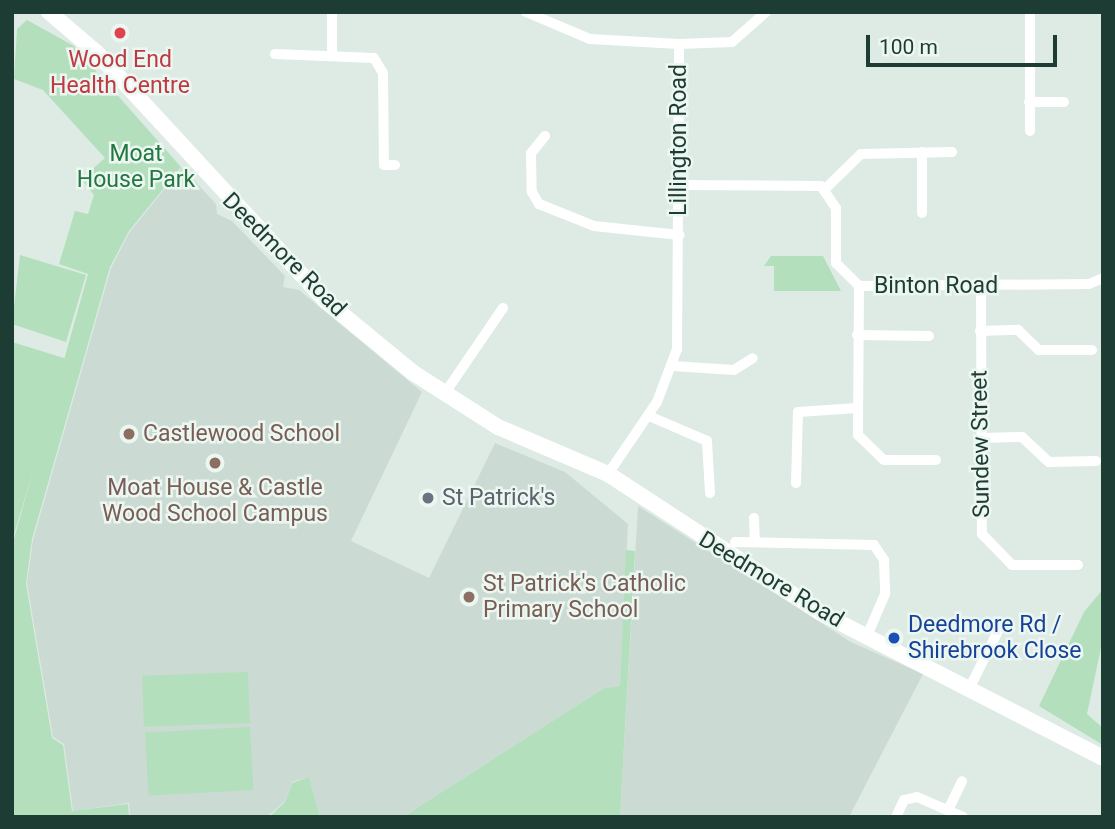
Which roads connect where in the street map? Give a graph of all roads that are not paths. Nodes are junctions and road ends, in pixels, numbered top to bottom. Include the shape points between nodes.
1 (49, 12) edge
2 (332, 12) edge
3 (526, 12) edge
4 (766, 12) edge
5 (1030, 12) edge
6 (679, 44) junction
7 (275, 54) dead end
8 (332, 54) junction
9 (1030, 102) junction
10 (1064, 102) dead end
11 (1030, 131) dead end
12 (545, 136) dead end
13 (922, 152) junction
14 (952, 152) dead end
15 (395, 165) dead end
16 (680, 185) junction
17 (825, 189) junction
18 (922, 213) dead end
19 (680, 235) junction
20 (1103, 278) edge
21 (859, 286) junction
22 (981, 286) junction
23 (503, 308) dead end
24 (980, 331) junction
25 (857, 335) junction
26 (929, 336) dead end
27 (1092, 350) dead end
28 (752, 358) dead end
29 (673, 366) junction
30 (445, 393) junction
31 (857, 408) junction
32 (649, 416) junction
33 (981, 438) junction
34 (936, 460) dead end
35 (1096, 461) dead end
36 (608, 474) junction
37 (796, 483) dead end
38 (710, 493) dead end
39 (754, 518) dead end
40 (735, 542) dead end
41 (755, 542) junction
42 (1078, 565) dead end
43 (1000, 627) dead end
44 (867, 636) junction
45 (970, 687) junction
46 (1103, 758) edge
47 (962, 781) dead end
48 (948, 810) junction
49 (896, 817) edge
50 (963, 817) edge

1 - 30 street, Deedmore Road via 97,53 326,301
2 - 8 street
3 - 6 street via 590,39
4 - 6 street via 732,42
5 - 9 street
6 - 16 street, Lillington Road
7 - 8 street
8 - 15 street via 366,55 380,65 384,165
9 - 10 street
9 - 11 street
12 - 19 street, Lillington Road via 531,153 532,192 539,204 594,226
13 - 14 street
13 - 17 street via 861,154
13 - 18 street
16 - 17 street
16 - 19 street, Lillington Road
17 - 21 street, Binton Road via 836,208 836,263
19 - 29 street, Lillington Road
20 - 22 street, Binton Road
21 - 22 street, Binton Road
21 - 25 street
22 - 24 street, Sundew Street
23 - 30 street
24 - 27 street via 1018,330 1039,350
24 - 33 street, Sundew Street
25 - 26 street
25 - 31 street
28 - 29 street via 734,370
29 - 32 street, Lillington Road
30 - 36 street, Deedmore Road via 498,427
31 - 34 street via 858,435 884,460
31 - 37 street via 798,412
32 - 36 street, Lillington Road
32 - 38 street via 707,441
33 - 35 street via 1022,437 1046,461
33 - 42 street, Sundew Street via 985,538 1012,565
36 - 44 street, Deedmore Road via 764,581
39 - 41 street
40 - 41 street
41 - 44 street via 874,545 884,560 884,594
43 - 45 street
44 - 45 street, Deedmore Road
45 - 46 street, Deedmore Road
47 - 48 street
48 - 49 street via 917,797 904,800
48 - 50 street

